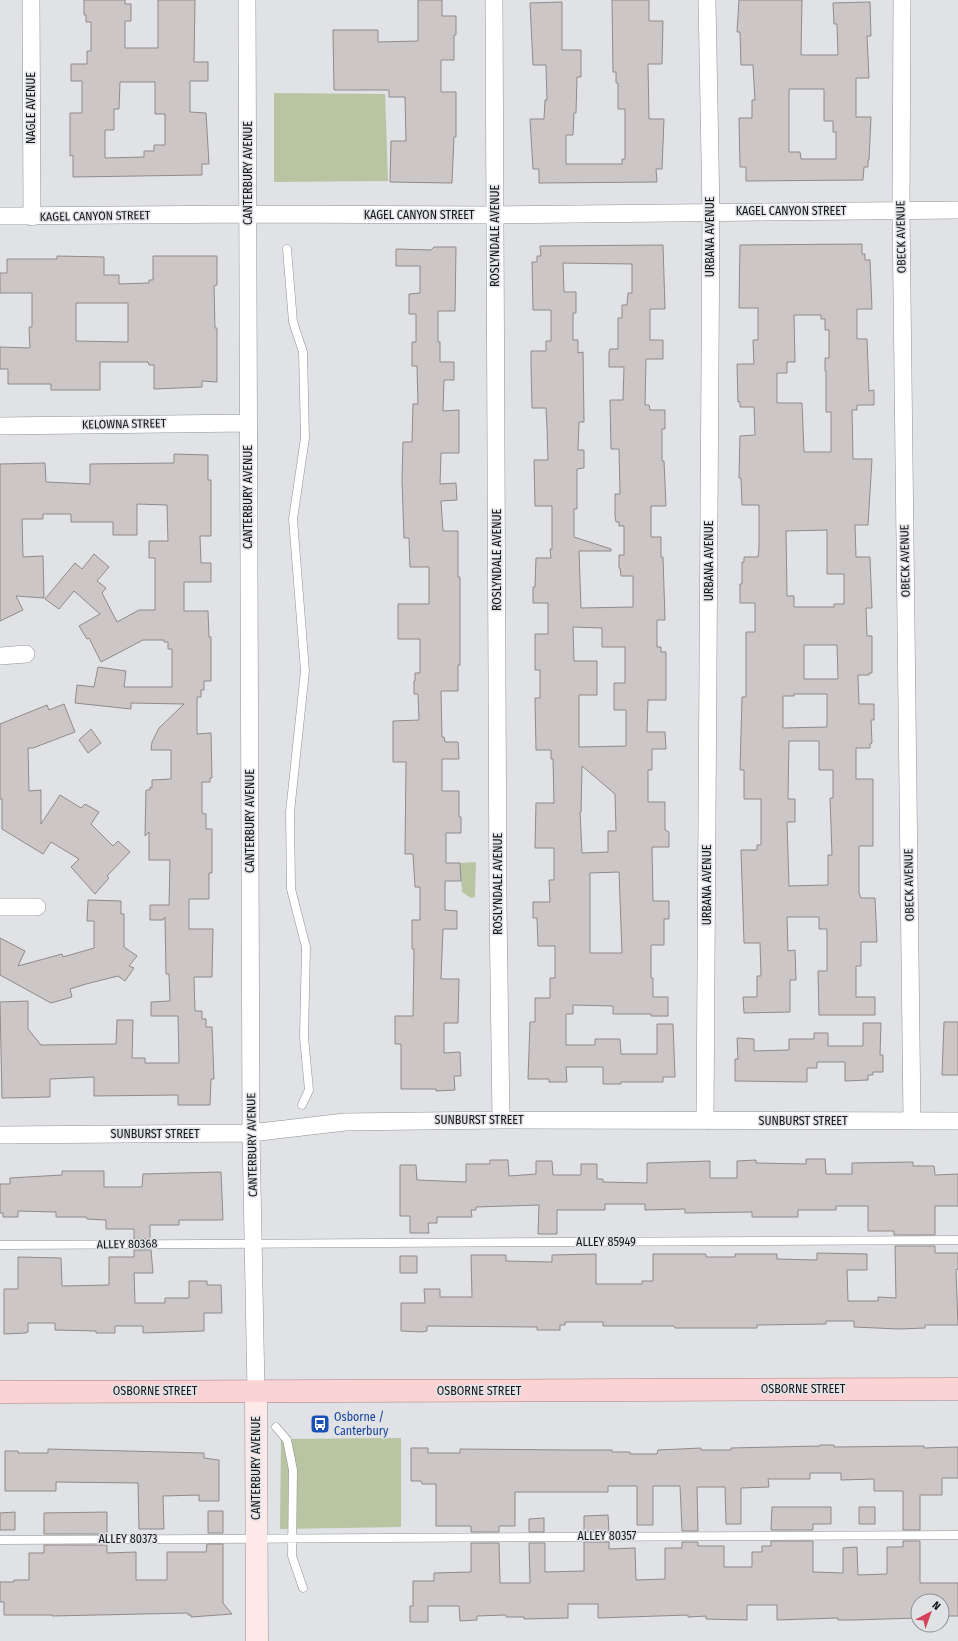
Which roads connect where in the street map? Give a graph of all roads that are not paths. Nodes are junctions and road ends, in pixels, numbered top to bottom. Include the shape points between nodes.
1 (31, 0) edge
2 (247, 0) edge
3 (494, 0) edge
4 (708, 0) edge
5 (902, 0) edge
6 (901, 210) junction
7 (958, 210) edge
8 (711, 211) junction
9 (249, 214) junction
10 (496, 215) junction
11 (0, 216) edge
12 (32, 217) junction
13 (287, 249) dead end
14 (248, 423) junction
15 (0, 426) edge
16 (26, 654) dead end
17 (0, 656) edge
18 (0, 907) edge
19 (37, 907) dead end
20 (302, 1105) dead end
21 (501, 1120) junction
22 (705, 1121) junction
23 (912, 1121) junction
24 (958, 1121) edge
25 (252, 1133) junction
26 (0, 1135) edge
27 (958, 1240) edge
28 (253, 1243) junction
29 (0, 1245) edge
30 (958, 1389) edge
31 (256, 1391) junction
32 (0, 1392) edge
33 (276, 1427) dead end
34 (958, 1535) edge
35 (256, 1538) junction
36 (293, 1538) junction
37 (0, 1540) edge
38 (303, 1588) dead end
39 (257, 1641) edge

1 - 12 street, NAGLE AVENUE
2 - 9 street, CANTERBURY AVENUE
3 - 10 street, ROSLYNDALE AVENUE
4 - 8 street, URBANA AVENUE
5 - 6 street, OBECK AVENUE
6 - 7 street, KAGEL CANYON STREET
6 - 8 street, KAGEL CANYON STREET
6 - 23 street, OBECK AVENUE
8 - 10 street, KAGEL CANYON STREET
8 - 22 street, URBANA AVENUE
9 - 10 street, KAGEL CANYON STREET
9 - 12 street, KAGEL CANYON STREET
9 - 14 street, CANTERBURY AVENUE
10 - 21 street, ROSLYNDALE AVENUE
11 - 12 street, KAGEL CANYON STREET
13 - 20 lane via 293,322 303,352 305,438 293,519 305,671 290,812 291,889 306,947 304,1037 309,1090
14 - 15 street, KELOWNA STREET
14 - 25 street, CANTERBURY AVENUE
16 - 17 street
18 - 19 street
21 - 22 street, SUNBURST STREET
21 - 25 street, SUNBURST STREET via 345,1122
22 - 23 street, SUNBURST STREET
23 - 24 street, SUNBURST STREET
25 - 26 street, SUNBURST STREET
25 - 28 street, CANTERBURY AVENUE
27 - 28 lane, ALLEY 85949
28 - 29 lane, ALLEY 80368
28 - 31 street, CANTERBURY AVENUE
30 - 31 main road, OSBORNE STREET
31 - 32 main road, OSBORNE STREET
31 - 35 street, CANTERBURY AVENUE
33 - 36 lane via 287,1440 293,1470
34 - 36 lane, ALLEY 80357
35 - 36 lane, ALLEY 80357
35 - 37 lane, ALLEY 80373
35 - 39 street, CANTERBURY AVENUE
36 - 38 lane via 292,1556

